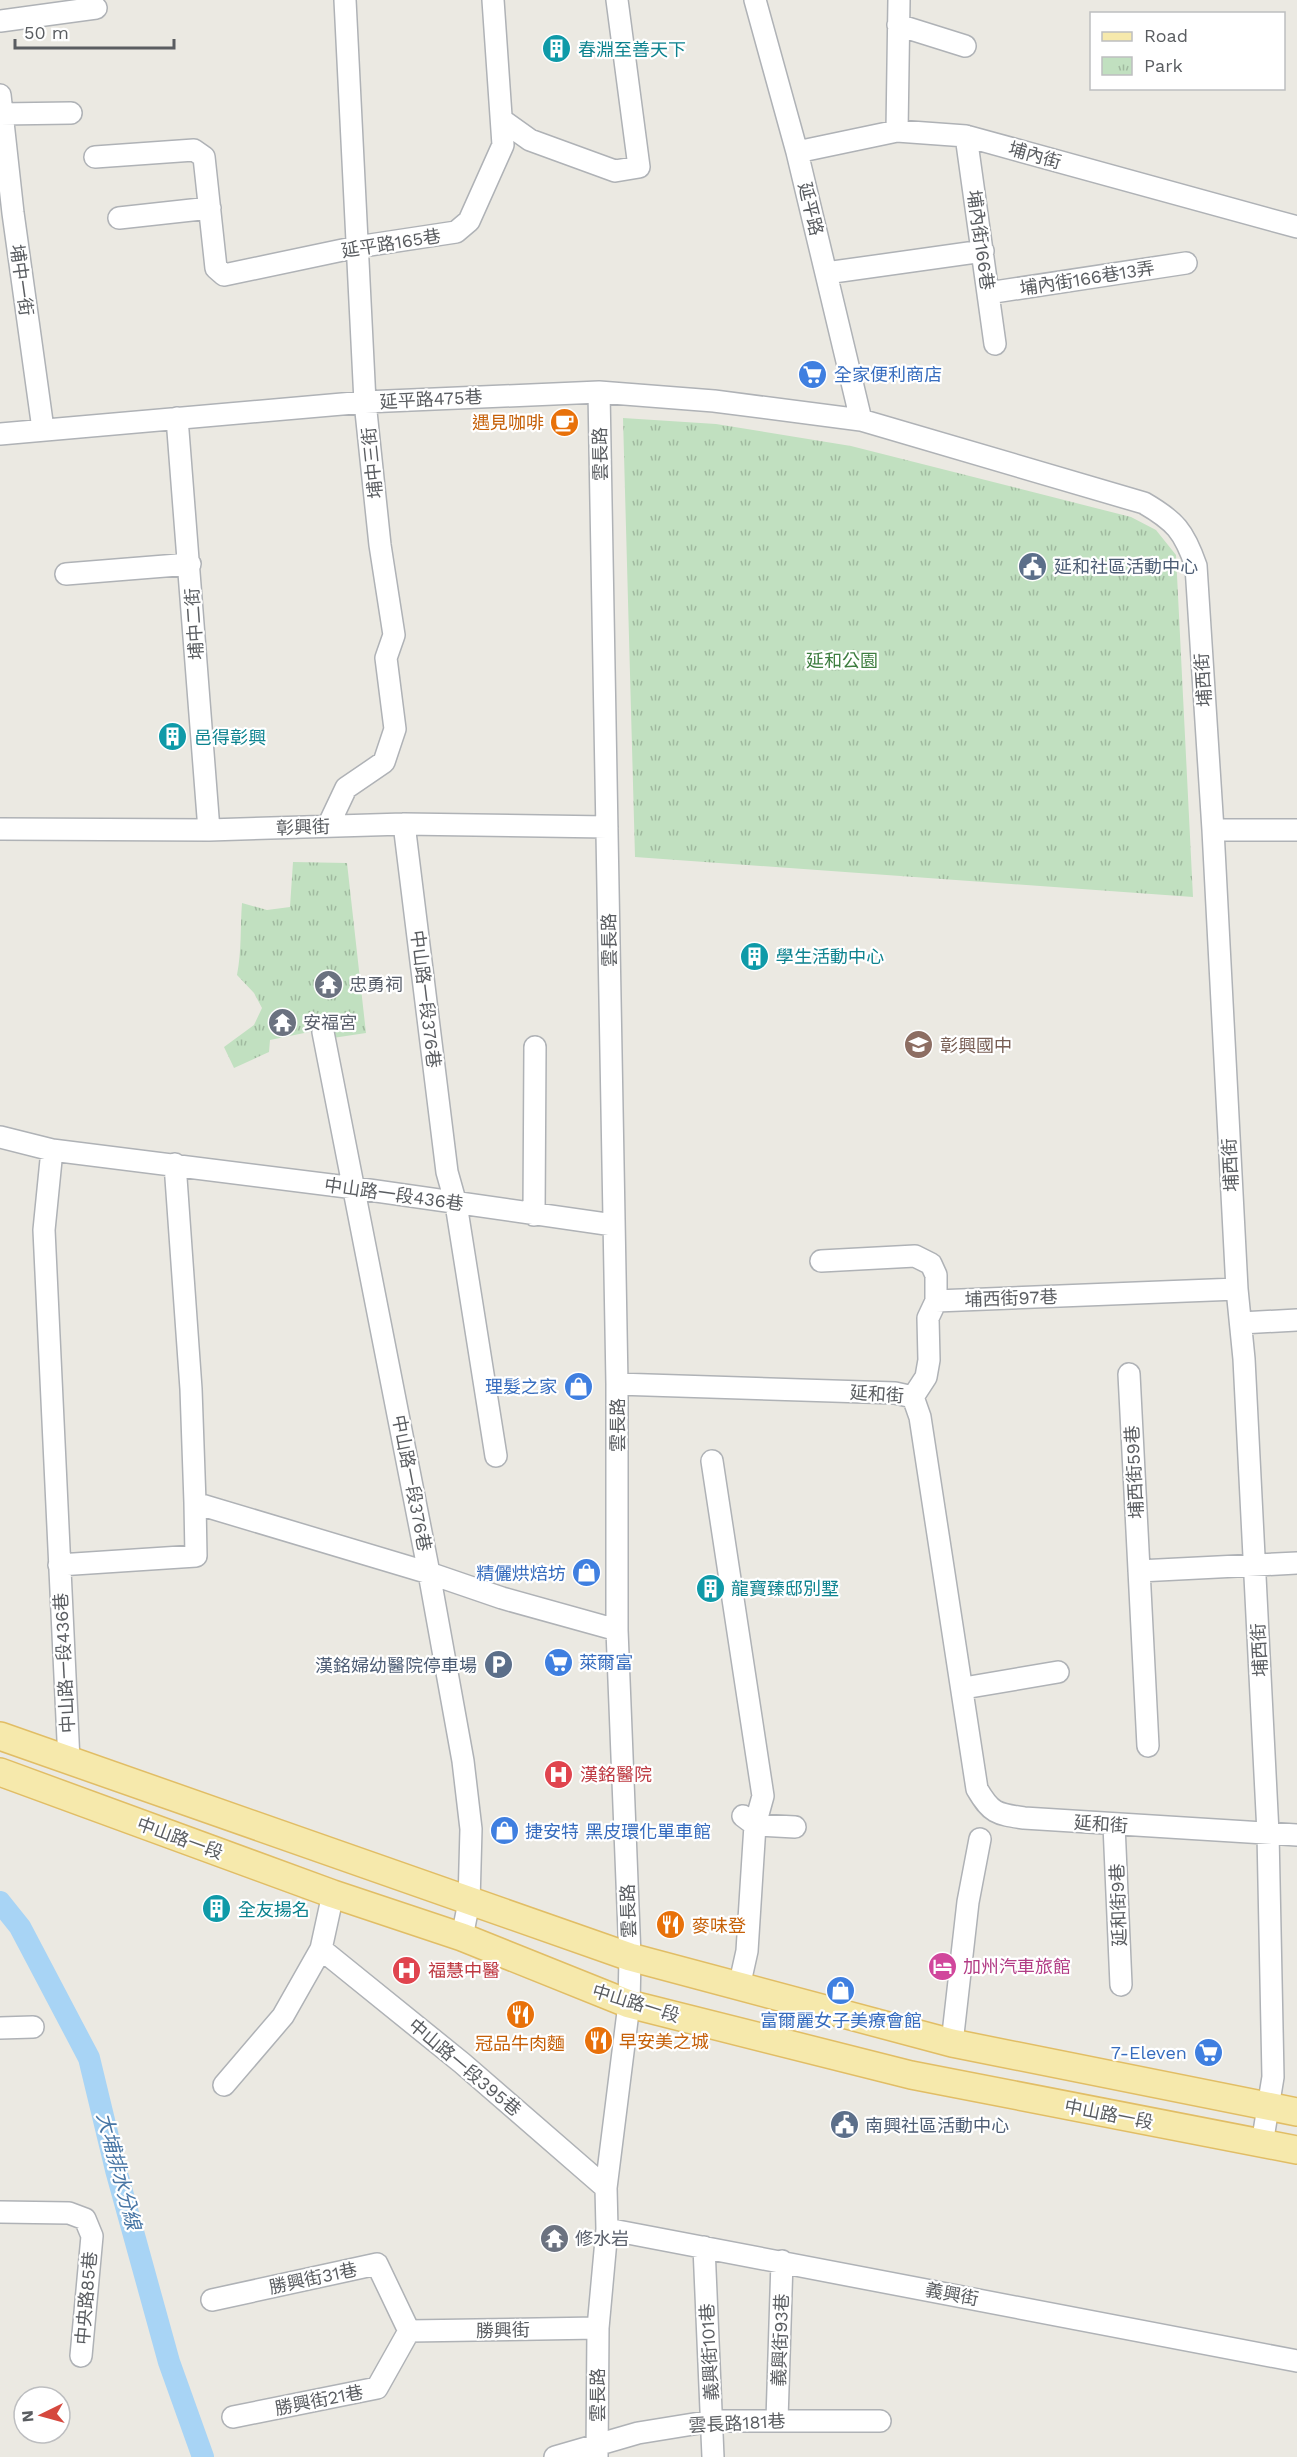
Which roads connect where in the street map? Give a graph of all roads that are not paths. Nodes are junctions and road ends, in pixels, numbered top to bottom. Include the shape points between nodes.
1 (345, 0) edge
2 (493, 0) edge
3 (617, 0) edge
4 (755, 0) edge
5 (899, 0) edge
6 (96, 8) dead end
7 (0, 21) edge
8 (898, 25) junction
9 (965, 46) dead end
10 (1, 108) edge
11 (71, 113) dead end
12 (502, 120) junction
13 (897, 131) junction
14 (966, 136) junction
15 (797, 152) junction
16 (95, 157) dead end
17 (210, 208) junction
18 (6, 214) edge
19 (119, 218) dead end
20 (1297, 227) edge
21 (357, 247) junction
22 (983, 251) junction
23 (1186, 263) dead end
24 (826, 273) junction
25 (988, 293) junction
26 (995, 344) dead end
27 (599, 392) junction
28 (365, 402) junction
29 (177, 418) junction
30 (861, 420) junction
31 (43, 429) junction
32 (0, 434) edge
33 (190, 564) junction
34 (66, 574) dead end
35 (404, 824) junction
36 (328, 826) junction
37 (607, 827) junction
38 (0, 830) edge
39 (209, 830) junction
40 (1213, 830) junction
41 (1297, 830) edge
42 (323, 1032) dead end
43 (535, 1047) dead end
44 (0, 1137) edge
45 (52, 1150) junction
46 (175, 1164) junction
47 (355, 1188) junction
48 (456, 1204) junction
49 (534, 1215) junction
50 (613, 1226) junction
51 (821, 1261) dead end
52 (1237, 1289) junction
53 (936, 1301) junction
54 (1297, 1320) edge
55 (1241, 1323) junction
56 (1129, 1374) dead end
57 (617, 1384) junction
58 (914, 1397) junction
59 (496, 1456) dead end
60 (712, 1461) dead end
61 (195, 1503) junction
62 (1297, 1563) edge
63 (59, 1565) junction
64 (1256, 1566) junction
65 (1139, 1571) junction
66 (429, 1572) junction
67 (617, 1630) junction
68 (1058, 1672) dead end
69 (964, 1688) junction
70 (0, 1736) edge
71 (1148, 1746) dead end
72 (69, 1761) junction
73 (0, 1772) edge
74 (749, 1821) junction
75 (1114, 1825) junction
76 (795, 1827) dead end
77 (1268, 1833) junction
78 (1297, 1835) edge
79 (980, 1839) dead end
80 (333, 1894) junction
81 (469, 1902) junction
82 (462, 1937) junction
83 (321, 1949) junction
84 (630, 1958) junction
85 (1121, 1985) dead end
86 (739, 1987) junction
87 (629, 2004) junction
88 (33, 2026) dead end
89 (0, 2028) edge
90 (952, 2043) junction
91 (224, 2085) dead end
92 (1268, 2106) junction
93 (1297, 2112) edge
94 (1262, 2144) junction
95 (1297, 2150) edge
96 (606, 2188) junction
97 (0, 2212) edge
98 (607, 2229) junction
99 (704, 2247) junction
100 (782, 2261) junction
101 (212, 2300) dead end
102 (598, 2328) junction
103 (409, 2331) junction
104 (81, 2356) dead end
105 (1297, 2361) edge
106 (233, 2417) dead end
107 (777, 2420) junction
108 (712, 2421) junction
109 (880, 2421) dead end
110 (597, 2452) edge
111 (555, 2457) edge
112 (713, 2457) edge

1 - 21 street, 埔中三街
2 - 12 street, 延平路165巷
3 - 12 street via 639,167 615,171 530,140
4 - 15 street, 延平路
5 - 8 street
6 - 7 street
8 - 9 street
8 - 13 street
10 - 11 street
10 - 18 street, 埔中一街
12 - 21 street, 延平路165巷 via 503,145 469,221 456,232
13 - 14 street, 埔內街
13 - 15 street, 埔內街
14 - 20 street, 埔內街
14 - 22 street, 埔內街166巷
15 - 24 street, 延平路
16 - 17 street, 延平路165巷 via 194,150 204,157
17 - 19 street
17 - 21 street, 延平路165巷 via 216,267 224,275
18 - 31 street, 埔中一街
21 - 28 street, 埔中三街
22 - 24 street
22 - 25 street, 埔內街166巷
23 - 25 street, 埔內街166巷13弄
24 - 30 street, 延平路
25 - 26 street, 埔內街166巷
27 - 28 street, 延平路475巷
27 - 30 street, 延平路475巷 via 714,401
27 - 37 street, 雲長路
28 - 29 street, 延平路475巷
28 - 36 street, 埔中三街 via 394,635 386,658 395,729 384,762 346,788
29 - 31 street, 延平路475巷
29 - 33 street, 埔中二街
30 - 40 street, 埔西街 via 1144,503 1171,519 1187,540 1196,566
31 - 32 street, 延平路475巷
33 - 34 street
33 - 39 street, 埔中二街
35 - 36 street, 彰興街
35 - 37 street, 彰興街
35 - 48 street, 中山路一段376巷 via 447,1172
36 - 39 street, 彰興街
37 - 50 street, 雲長路
38 - 39 street, 彰興街
40 - 41 street
40 - 52 street, 埔西街
42 - 47 street, 中山路一段376巷
43 - 49 street
44 - 45 street, 中山路一段436巷
45 - 46 street, 中山路一段436巷
45 - 63 street, 中山路一段436巷 via 44,1230
46 - 47 street, 中山路一段436巷
46 - 61 street
47 - 48 street, 中山路一段436巷
47 - 66 street, 中山路一段376巷
48 - 49 street, 中山路一段436巷
48 - 59 street, 中山路一段376巷
49 - 50 street, 中山路一段436巷
50 - 57 street, 雲長路
51 - 53 street via 915,1256 932,1264
52 - 53 street, 埔西街97巷
52 - 55 street, 埔西街
53 - 58 street via 928,1318 926,1377
54 - 55 street
55 - 64 street, 埔西街
56 - 65 street, 埔西街59巷
57 - 58 street, 延和街 via 895,1393
57 - 67 street, 雲長路
58 - 69 street, 延和街
60 - 74 street via 763,1796
61 - 63 street via 196,1556
61 - 66 street
62 - 64 street
63 - 72 street, 中山路一段436巷
64 - 65 street
64 - 77 street, 埔西街
65 - 71 street, 埔西街59巷
66 - 67 street via 502,1598
66 - 81 street, 中山路一段376巷 via 463,1761 471,1829
67 - 84 street, 雲長路
68 - 69 street
69 - 75 street, 延和街 via 977,1789 989,1809 1024,1818
70 - 72 main road, 中山路一段
72 - 81 main road, 中山路一段
73 - 80 main road, 中山路一段
74 - 76 street
74 - 86 street via 747,1952
75 - 77 street, 延和街
75 - 85 street, 延和街9巷
77 - 78 street, 延和街
77 - 92 street, 埔西街 via 1273,2077
79 - 90 street via 968,1902
80 - 82 main road, 中山路一段
80 - 83 street
81 - 82 street, 中山路一段376巷
81 - 84 main road, 中山路一段
82 - 87 main road, 中山路一段
83 - 91 street via 283,2016
83 - 96 street, 中山路一段395巷
84 - 86 main road, 中山路一段
84 - 87 street, 雲長路
86 - 90 main road, 中山路一段
87 - 94 main road, 中山路一段 via 911,2075
87 - 96 street, 雲長路
88 - 89 street
90 - 92 main road, 中山路一段
92 - 93 main road, 中山路一段
92 - 94 street, 埔西街
94 - 95 main road, 中山路一段
96 - 98 street, 雲長路
97 - 104 street, 中央路85巷 via 69,2213 85,2219 92,2236
98 - 99 street, 義興街
98 - 102 street, 雲長路
99 - 100 street, 義興街
99 - 108 street, 義興街101巷
100 - 105 street, 義興街
100 - 107 street, 義興街93巷
101 - 103 street, 勝興街31巷 via 377,2264
102 - 103 street, 勝興街
102 - 110 street, 雲長路
103 - 106 street, 勝興街21巷 via 377,2388
107 - 108 street, 雲長路181巷
107 - 109 street, 雲長路181巷
108 - 110 street, 雲長路181巷 via 638,2433
108 - 112 street, 義興街101巷
110 - 111 street, 雲長路181巷

